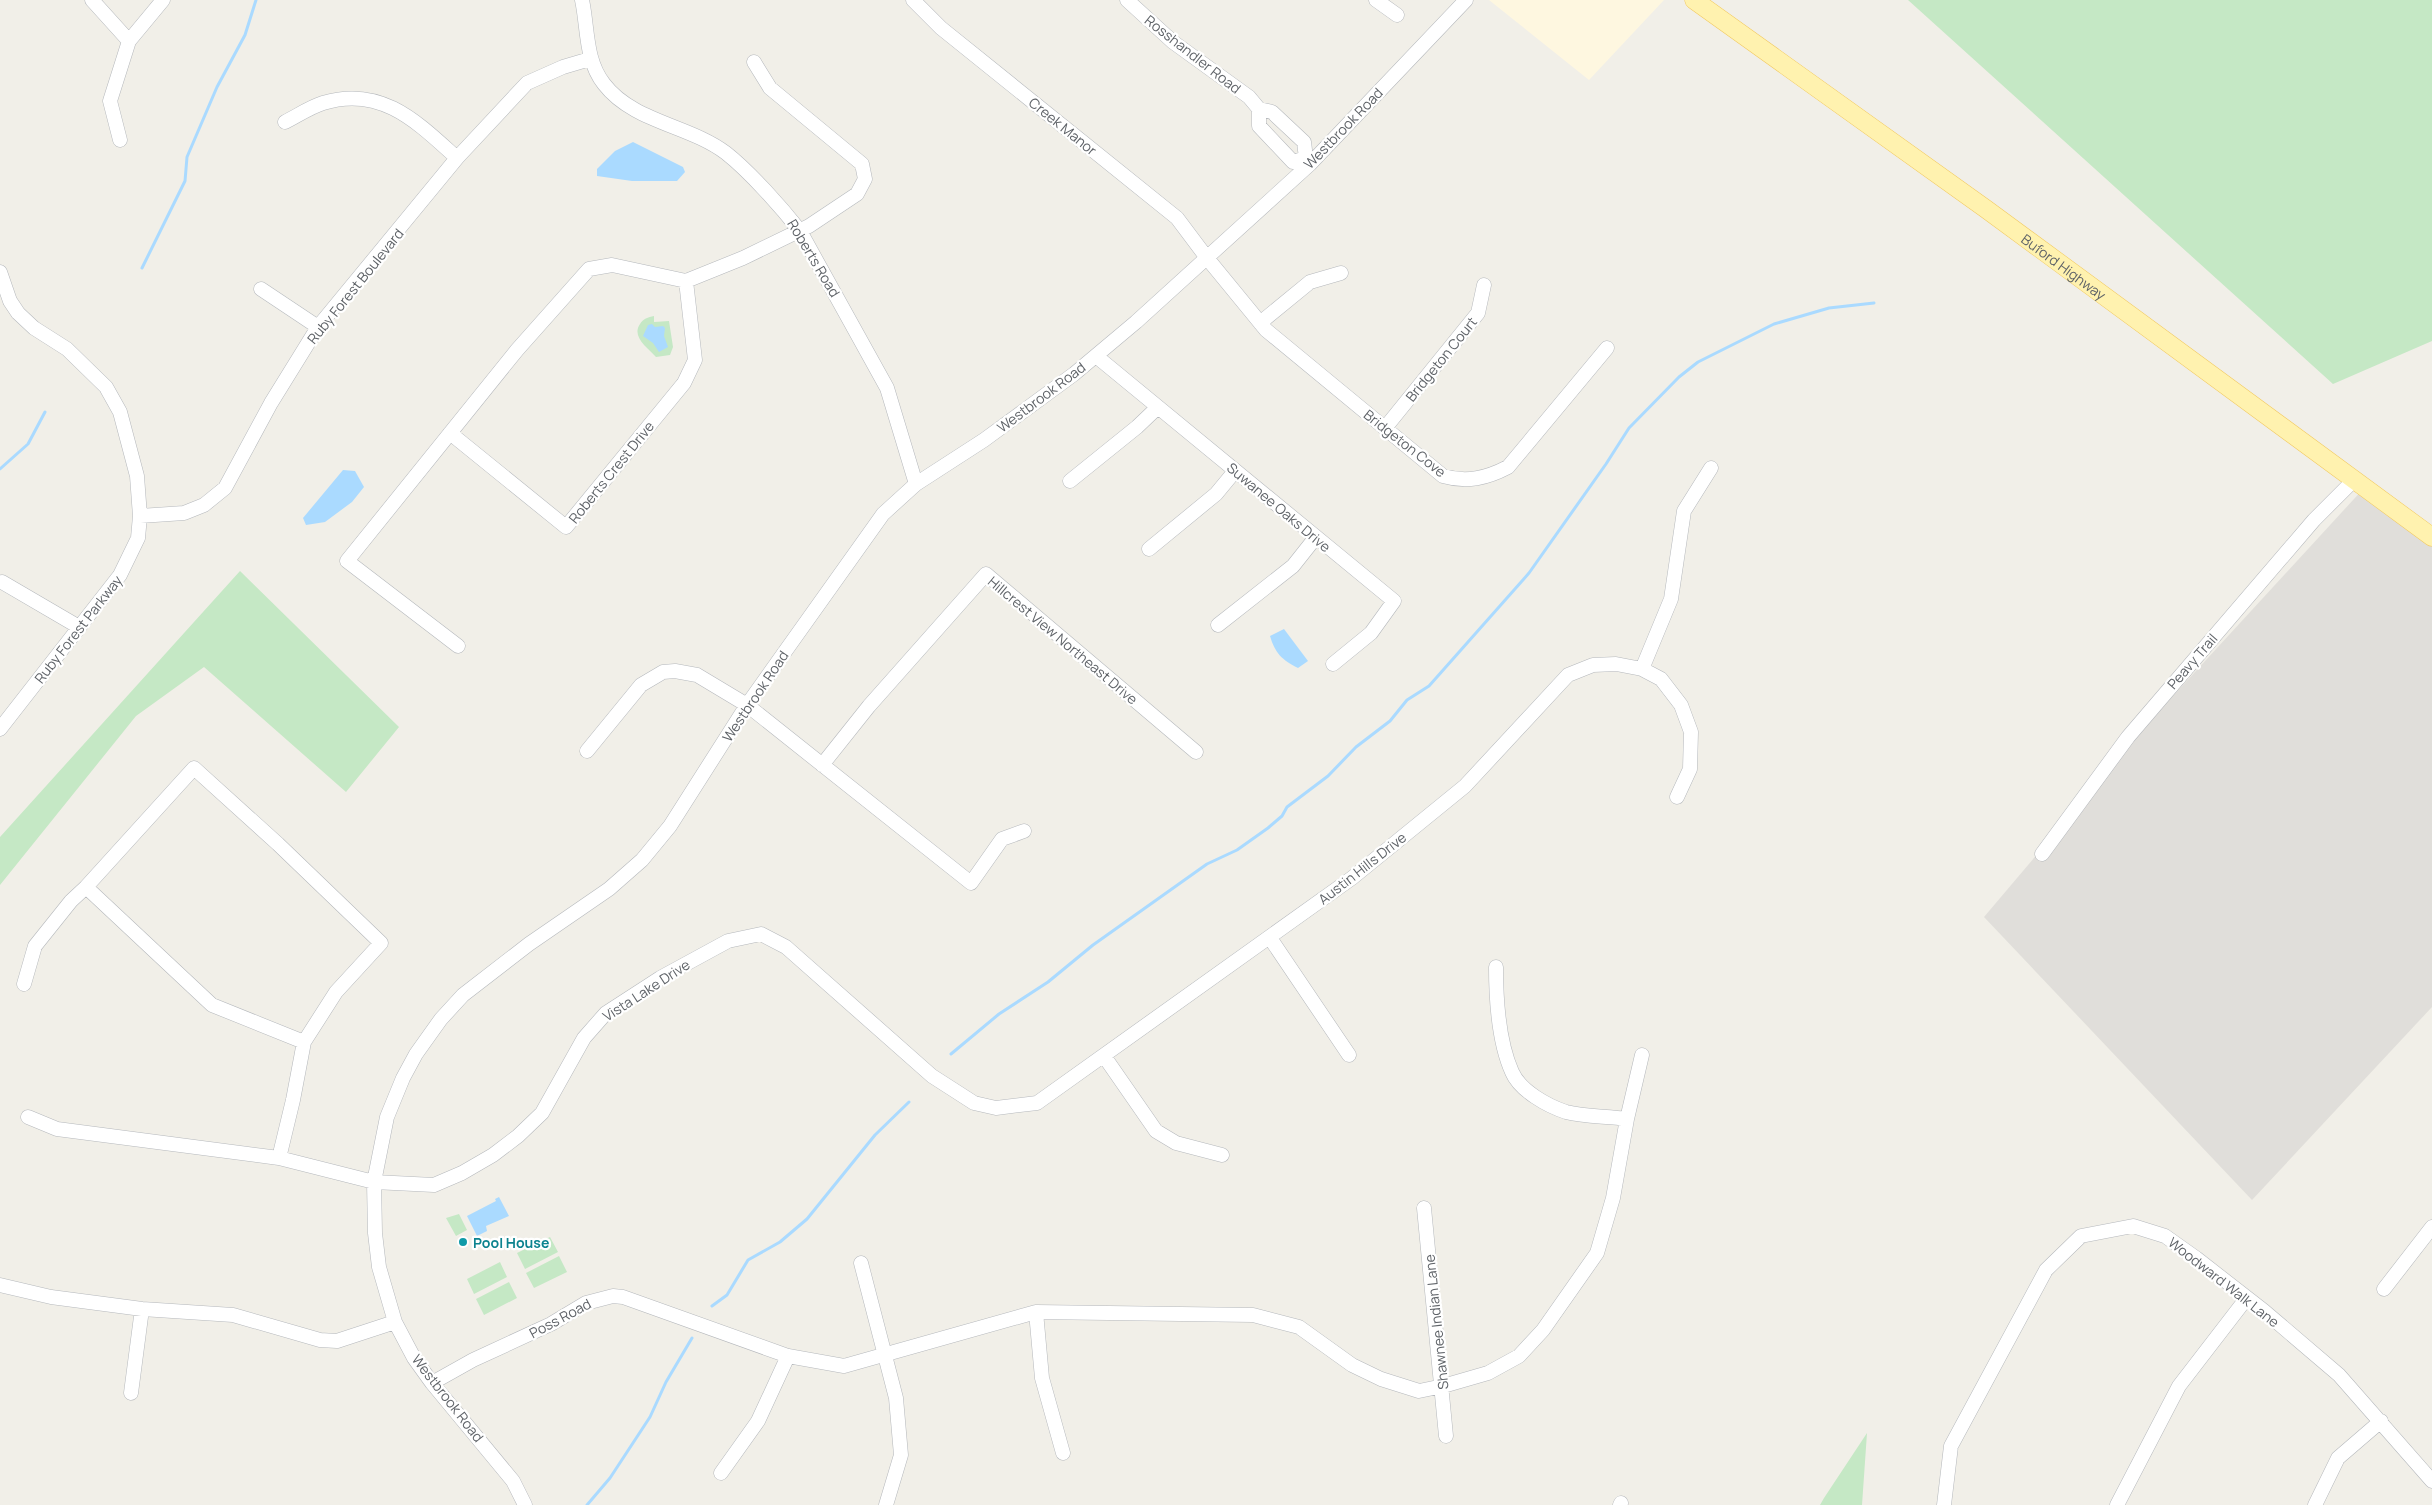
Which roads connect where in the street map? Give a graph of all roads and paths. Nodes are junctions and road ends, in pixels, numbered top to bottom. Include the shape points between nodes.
1 (92, 0) edge
2 (163, 0) edge
3 (582, 0) edge
4 (914, 0) edge
5 (1127, 0) edge
6 (1376, 0) edge
7 (1466, 0) edge
8 (1694, 0) edge
9 (1397, 15) dead end
10 (130, 41) junction
11 (590, 59) junction
12 (754, 62) dead end
13 (1259, 109) junction
14 (285, 122) dead end
15 (120, 140) dead end
16 (457, 158) junction
17 (1308, 161) junction
18 (800, 231) junction
19 (1207, 258) junction
20 (0, 272) edge
21 (1341, 273) dead end
22 (686, 281) junction
23 (1484, 285) dead end
24 (261, 289) dead end
25 (1260, 323) junction
26 (318, 327) junction
27 (1607, 348) dead end
28 (1096, 356) junction
29 (1158, 407) junction
30 (1385, 428) junction
31 (450, 433) junction
32 (1711, 468) dead end
33 (1236, 471) junction
34 (2355, 479) junction
35 (1070, 481) dead end
36 (916, 484) junction
37 (140, 516) junction
38 (1316, 537) junction
39 (2432, 537) edge
40 (1149, 549) dead end
41 (2, 582) dead end
42 (1218, 625) dead end
43 (79, 627) junction
44 (458, 646) dead end
45 (1333, 664) dead end
46 (1642, 669) junction
47 (747, 705) junction
48 (0, 729) edge
49 (587, 751) dead end
50 (1196, 752) dead end
51 (822, 765) junction
52 (1677, 797) dead end
53 (1024, 831) dead end
54 (2042, 854) dead end
55 (86, 888) junction
56 (1270, 938) junction
57 (1496, 967) dead end
58 (24, 984) dead end
59 (304, 1042) junction
60 (1349, 1055) dead end
61 (1642, 1055) dead end
62 (1104, 1056) junction
63 (936, 1078) joint
64 (28, 1117) dead end
65 (1627, 1119) junction
66 (1222, 1155) dead end
67 (279, 1158) junction
68 (374, 1182) junction
69 (1424, 1208) dead end
70 (2432, 1227) edge
71 (861, 1263) dead end
72 (0, 1285) edge
73 (2384, 1289) dead end
74 (2246, 1299) junction
75 (142, 1308) junction
76 (1036, 1312) junction
77 (395, 1322) junction
78 (883, 1354) junction
79 (788, 1356) junction
80 (432, 1383) junction
81 (1443, 1386) junction
82 (131, 1393) dead end
83 (2381, 1422) junction
84 (1446, 1436) dead end
85 (1063, 1453) dead end
86 (721, 1473) dead end
87 (2432, 1481) edge
88 (524, 1505) edge
89 (886, 1505) edge
90 (1944, 1505) edge
91 (2117, 1505) edge
92 (2315, 1505) edge

1 - 10 street
2 - 10 street
3 - 11 street, Roberts Road
4 - 19 street, Creek Manor via 941,28 1177,218
5 - 13 street, Rosshandler Road via 1173,42 1250,97
6 - 9 street
7 - 17 street, Westbrook Road
8 - 34 main road, Buford Highway via 1986,208
10 - 15 street via 110,101
11 - 16 street, Ruby Forest Boulevard via 563,67 527,84
11 - 18 street, Roberts Road via 603,84 622,103 726,153
12 - 18 street via 770,88 862,164 865,179 857,194
13 - 17 street, Rosshandler Road via 1272,112 1304,142
13 - 17 street via 1259,126 1277,148 1292,162
14 - 16 street via 322,103 354,98 376,100 397,109 424,128
16 - 26 street, Ruby Forest Boulevard
17 - 19 street, Westbrook Road
18 - 22 street
18 - 36 street, Roberts Road via 887,388
19 - 25 street, Bridgeton Cove
19 - 28 street, Westbrook Road
20 - 37 street, Ruby Forest Parkway via 10,301 18,313 34,328 67,349 106,388 120,412 134,467
21 - 25 street via 1310,282
22 - 31 street via 612,265 589,269 517,350
22 - 31 street, Roberts Crest Drive via 696,360 684,383 566,527
23 - 30 street, Bridgeton Court via 1478,313
24 - 26 street
25 - 30 street, Bridgeton Cove
26 - 37 street, Ruby Forest Boulevard via 225,488 204,505 184,513
27 - 30 street, Bridgeton Cove via 1508,466 1493,475 1458,480 1443,476
28 - 29 street, Suwanee Oaks Drive
28 - 36 street, Westbrook Road via 984,440
29 - 33 street, Suwanee Oaks Drive
29 - 35 street
31 - 44 street via 347,561
32 - 46 street via 1684,511 1671,599
33 - 38 street, Suwanee Oaks Drive
33 - 40 street via 1216,494
34 - 39 main road, Buford Highway
34 - 54 street, Peavy Trail via 2314,520 2128,737
36 - 47 street, Westbrook Road via 883,514
37 - 43 street, Ruby Forest Parkway via 138,538 120,575
38 - 42 street via 1293,566
38 - 45 street, Suwanee Oaks Drive via 1394,601 1370,633
41 - 43 street
43 - 48 street, Ruby Forest Parkway
46 - 52 street, Austin Hills Drive via 1661,679 1681,705 1691,732 1690,769
46 - 56 street, Austin Hills Drive via 1616,664 1593,665 1568,676 1465,786 1352,878
47 - 49 street via 697,675 675,670 663,672 641,685
47 - 51 street
47 - 68 street, Westbrook Road via 670,826 642,860 608,889 488,974 463,994 441,1019 403,1078 387,1117
50 - 51 street, Hillcrest View Northeast Drive via 986,574
51 - 53 street via 971,883 1002,839
55 - 58 street via 71,901 35,946
55 - 59 street via 212,1005
55 - 59 street via 194,768 381,942 336,992
56 - 60 street
56 - 62 street, Austin Hills Drive
57 - 65 street via 1496,993 1512,1074 1532,1094 1567,1112
59 - 67 street
61 - 65 street, Poss Road
62 - 63 street, Austin Hills Drive via 1037,1103 1018,1107 996,1108 974,1103
62 - 66 street via 1156,1131 1176,1143
63 - 68 street, Vista Lake Drive via 786,947 760,934 728,941 702,954 606,1013 584,1038 542,1113 492,1155 434,1185
64 - 67 street, Vista Lake Drive via 57,1130
65 - 81 street, Poss Road via 1613,1198 1597,1253 1543,1330 1519,1356 1488,1373
67 - 68 street, Vista Lake Drive
68 - 77 street, Westbrook Road via 379,1267
69 - 81 street, Shawnee Indian Lane
70 - 73 street
71 - 78 street
72 - 75 street via 51,1297
74 - 83 street, Woodward Walk Lane via 2339,1375
74 - 90 street, Woodward Walk Lane via 2165,1236 2133,1226 2081,1236 2046,1270 1951,1446
74 - 91 street via 2179,1386
75 - 77 street via 233,1315 320,1340 337,1341
75 - 82 street
76 - 78 street, Poss Road
76 - 81 street, Poss Road via 1252,1315 1299,1327 1352,1365 1381,1379 1419,1391
76 - 85 street via 1042,1378
77 - 80 street, Westbrook Road
78 - 79 street, Poss Road via 844,1366
78 - 89 street via 896,1398 901,1454
79 - 80 street, Poss Road via 613,1296 586,1303 551,1324
79 - 86 street via 758,1421
80 - 88 street, Westbrook Road via 513,1481
81 - 84 street, Shawnee Indian Lane
83 - 87 street, Woodward Walk Lane
83 - 92 street via 2338,1458

